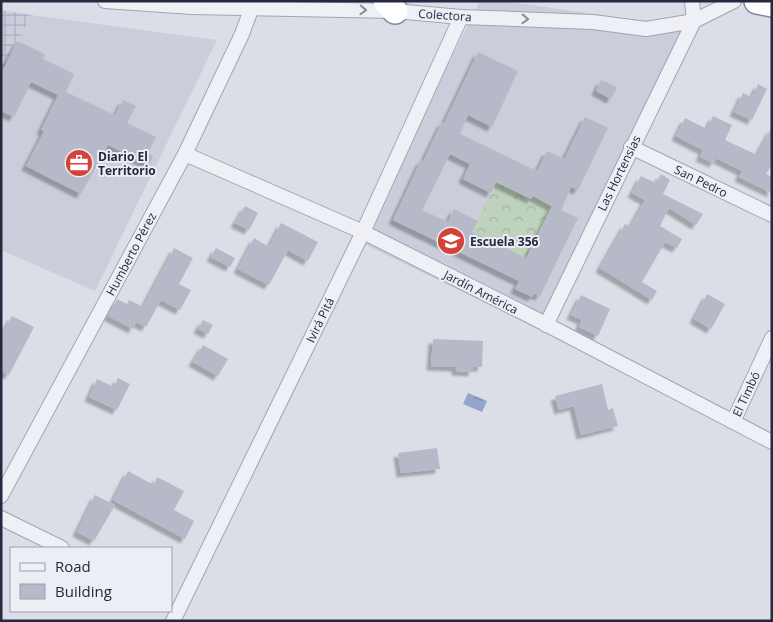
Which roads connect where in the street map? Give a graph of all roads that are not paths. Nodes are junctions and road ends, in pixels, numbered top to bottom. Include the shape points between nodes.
1 (105, 1) edge
2 (692, 1) edge
3 (734, 1) edge
4 (757, 1) edge
5 (772, 4) edge
6 (390, 6) edge
7 (252, 7) junction
8 (461, 17) junction
9 (694, 21) junction
10 (631, 147) junction
11 (185, 154) junction
12 (772, 215) edge
13 (363, 232) junction
14 (546, 325) junction
15 (772, 338) edge
16 (733, 422) junction
17 (772, 442) edge
18 (1, 496) edge
19 (1, 518) edge
20 (60, 547) edge
21 (176, 604) edge
22 (174, 621) edge

1 - 7 street, Colectora
2 - 9 street
3 - 9 street
4 - 5 highway
7 -> 6 street, Colectora
6 - 8 street, Colectora
7 - 11 street, Humberto Pérez
8 -> 9 street, Colectora via 593,22 646,29
8 - 13 street, Ivirá Pitá
9 - 10 street, Las Hortensias
10 - 12 street, San Pedro
10 - 14 street, Las Hortensias
11 - 13 street, Jardín América
11 - 18 street, Humberto Pérez
13 - 14 street, Jardín América
13 - 21 street, Ivirá Pitá
14 - 16 street, Jardín América
15 - 16 street, El Timbó
16 - 17 street, Jardín América
19 - 20 street
21 - 22 street, Ivirá Pitá

